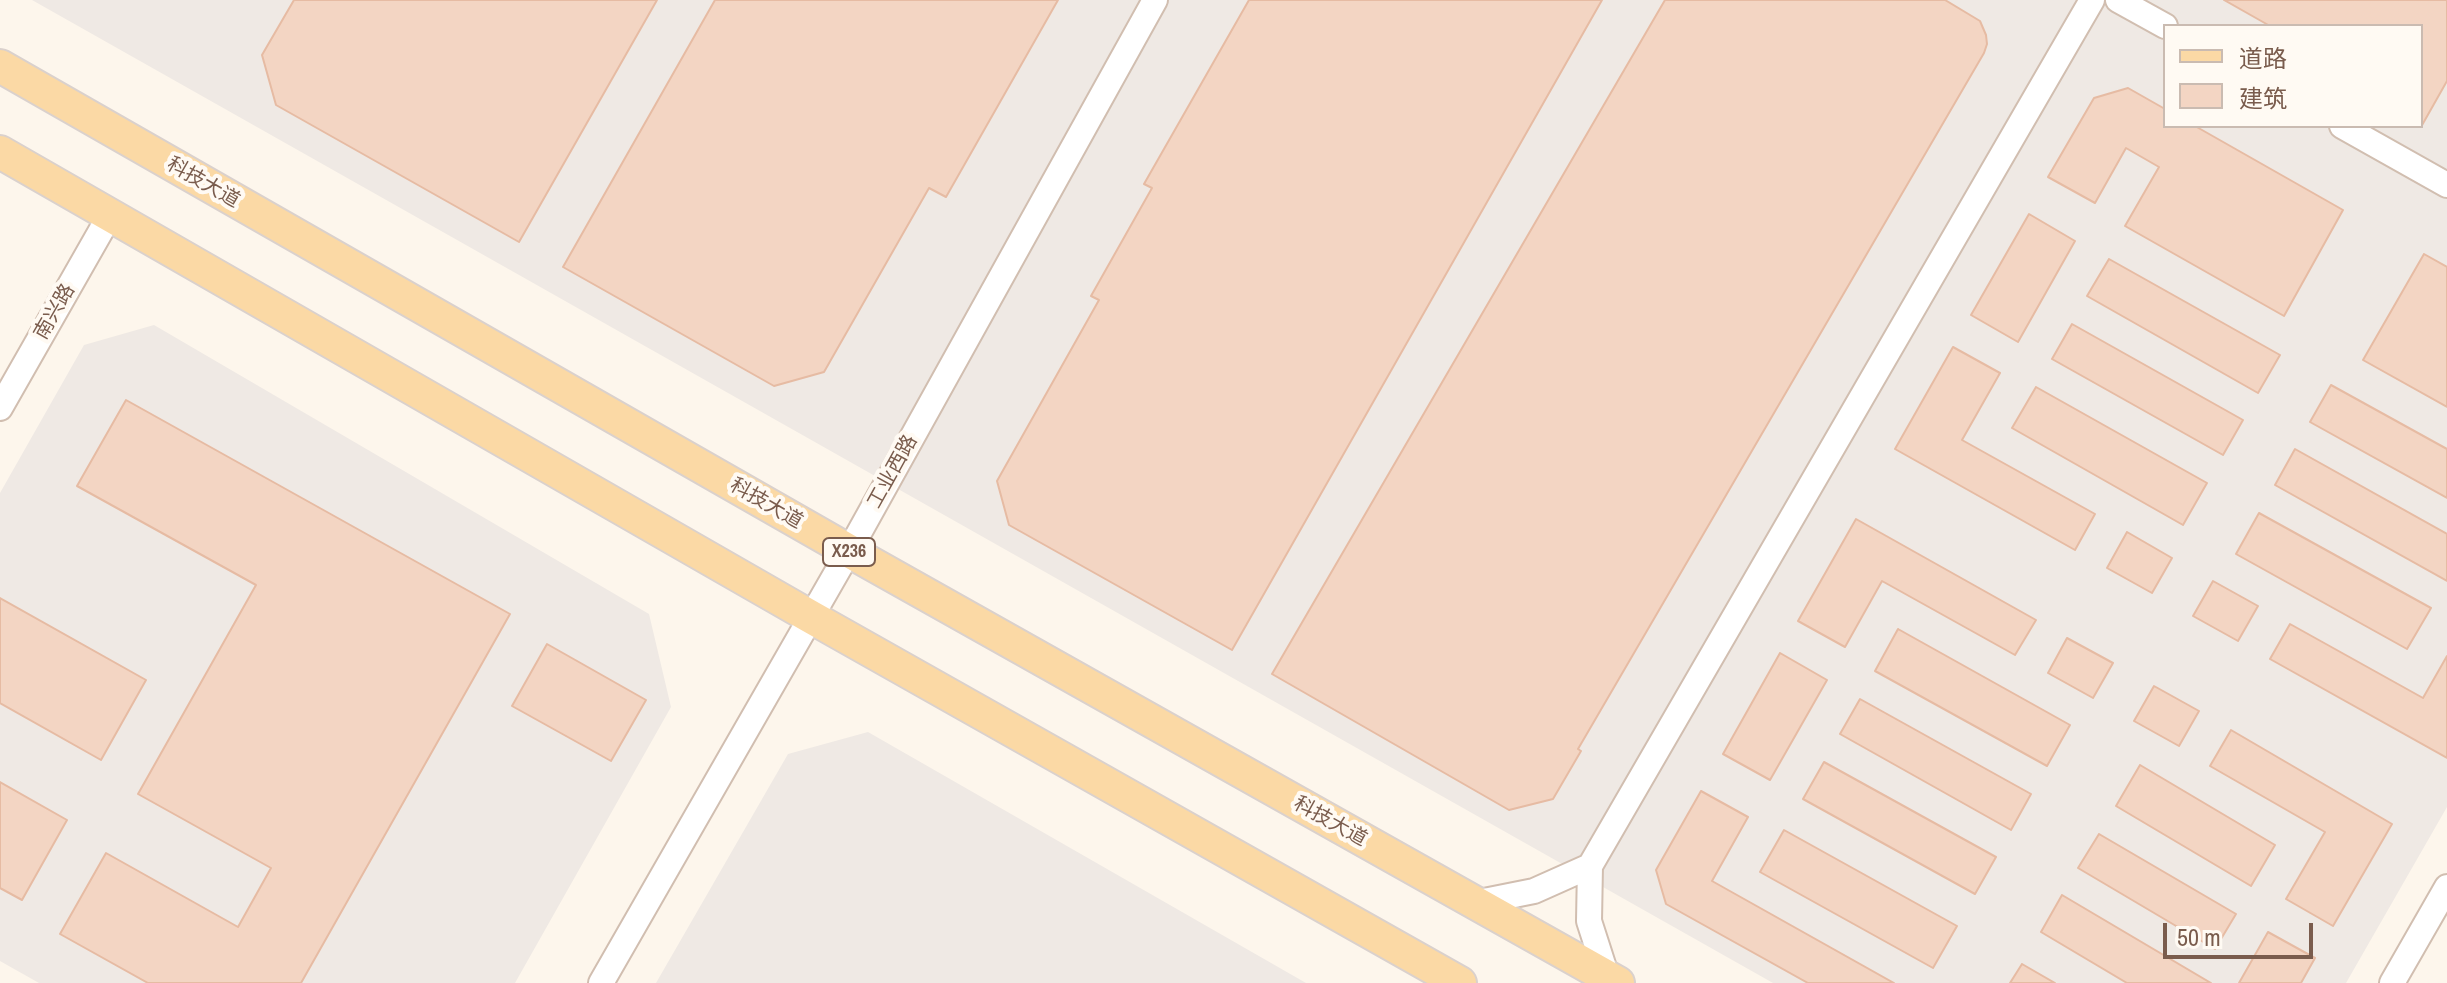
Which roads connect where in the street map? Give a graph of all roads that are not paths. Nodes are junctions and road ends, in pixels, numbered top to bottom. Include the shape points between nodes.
1 (1155, 0) edge
2 (2092, 0) edge
3 (2118, 0) edge
4 (2163, 25) edge
5 (0, 66) edge
6 (2346, 128) edge
7 (0, 152) edge
8 (2447, 185) edge
9 (110, 215) junction
10 (0, 408) edge
11 (849, 551) junction
12 (811, 617) junction
13 (1590, 866) junction
14 (2447, 887) edge
15 (1474, 903) junction
16 (1612, 980) edge
17 (601, 983) edge
18 (1460, 983) edge
19 (2392, 983) edge

1 - 11 street, 工业西路
2 - 13 street
3 - 4 street
5 - 11 main road, 科技大道 / X236
6 - 8 street
7 - 9 main road
9 - 10 street, 南兴路
9 - 12 main road
11 - 12 street, 工业西路
11 - 15 main road, 科技大道 / X236
12 - 17 street, 工业西路
12 - 18 main road
13 - 15 street via 1534,891
13 - 16 street via 1589,921
14 - 19 street
15 - 16 main road, 科技大道 / X236

